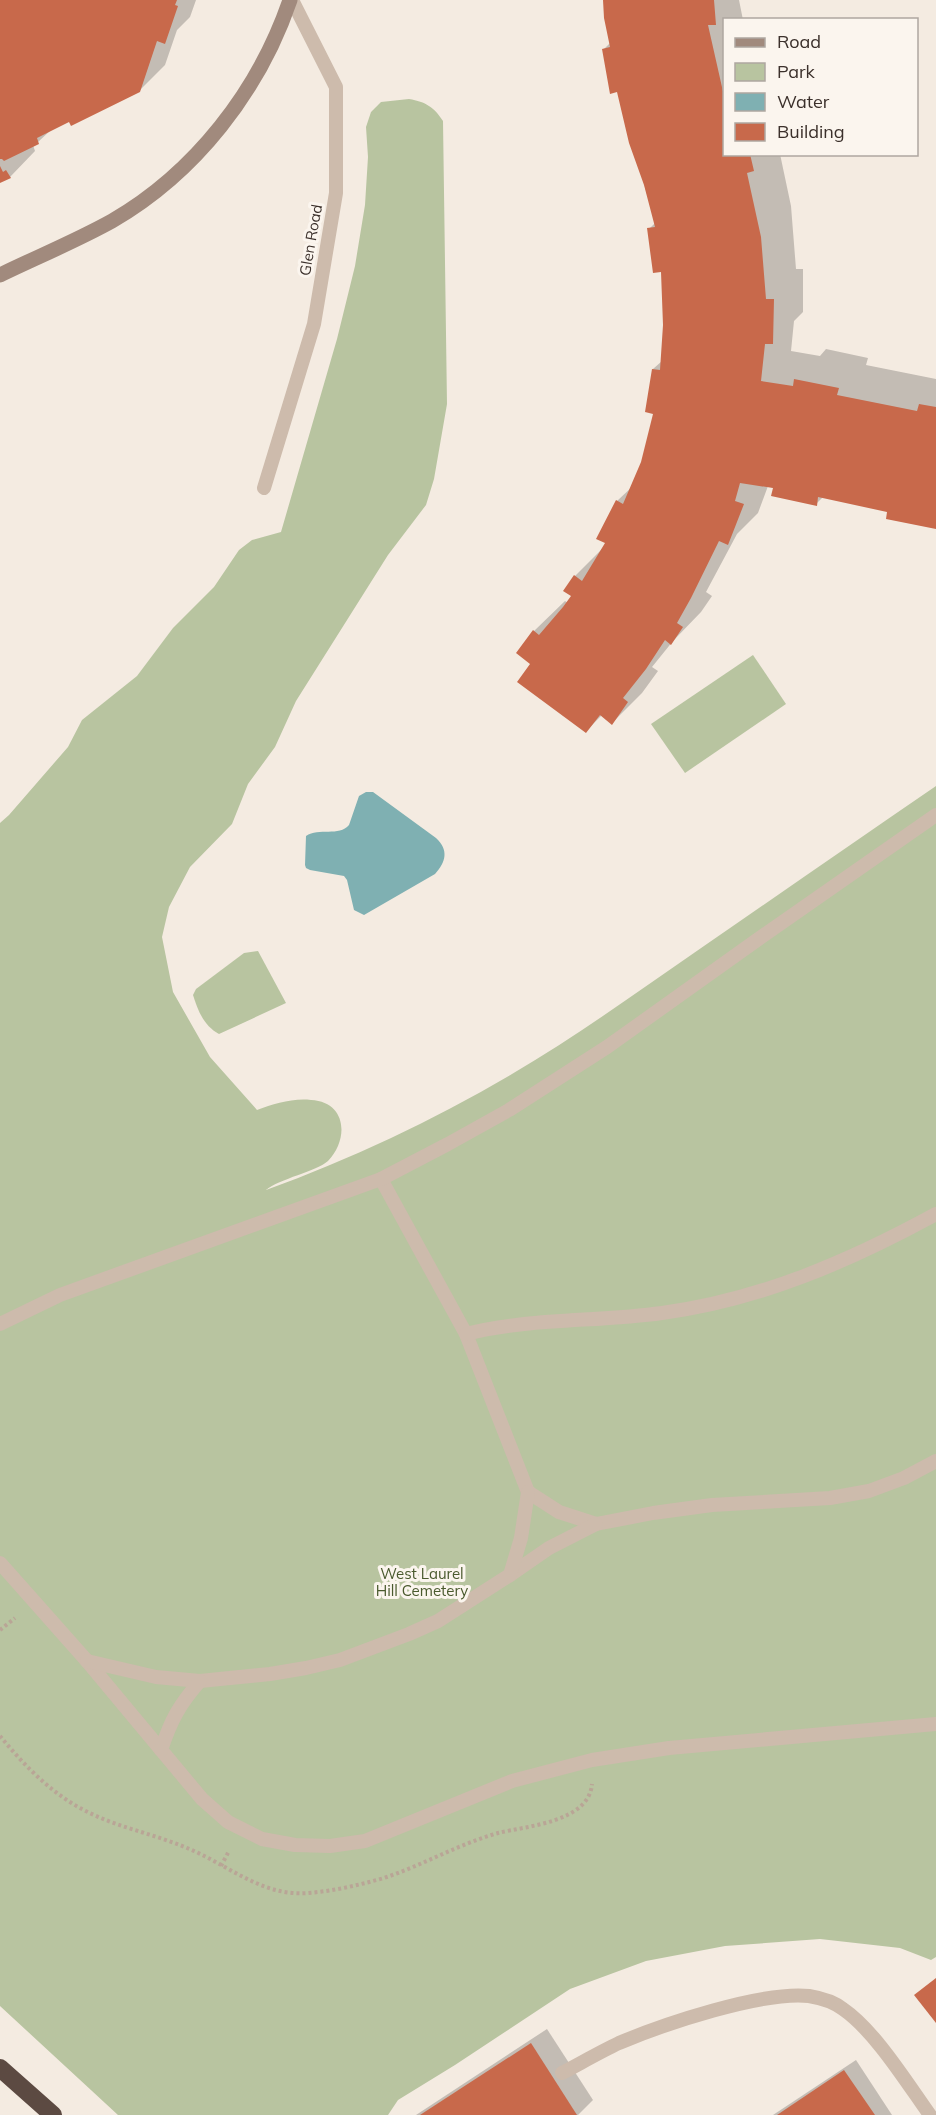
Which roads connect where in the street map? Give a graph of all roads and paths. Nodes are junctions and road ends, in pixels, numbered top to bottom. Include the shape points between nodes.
1 (291, 0) edge
2 (0, 275) edge
3 (264, 488) dead end
4 (936, 815) edge
5 (381, 1179) junction
6 (936, 1214) edge
7 (0, 1323) edge
8 (466, 1334) junction
9 (936, 1461) edge
10 (528, 1492) junction
11 (596, 1524) junction
12 (0, 1563) edge
13 (510, 1575) junction
14 (87, 1661) junction
15 (200, 1681) junction
16 (936, 1724) edge
17 (161, 1750) junction
18 (0, 2068) edge
19 (562, 2073) dead end
20 (53, 2115) edge
21 (930, 2115) edge

1 - 2 street via 241,98 187,165 113,220
1 - 3 lane, Glen Road via 336,87 336,193 314,324
4 - 5 lane via 607,1047 509,1110
5 - 7 lane via 60,1295
5 - 8 lane
6 - 8 lane via 818,1272 740,1298 662,1313 512,1325
8 - 10 lane
9 - 11 lane via 904,1478 839,1496 712,1505
10 - 11 lane via 559,1512
10 - 13 lane
11 - 13 lane via 549,1548
12 - 14 lane
13 - 15 lane via 438,1621 374,1648 306,1668
14 - 15 lane via 156,1677
14 - 17 lane
15 - 17 lane via 182,1702
16 - 17 lane via 669,1748 582,1762 512,1781 365,1841 330,1846 262,1839 228,1822 201,1798
18 - 20 highway
19 - 21 lane via 617,2044 689,2019 778,1997 808,1996 843,2008 856,2019

